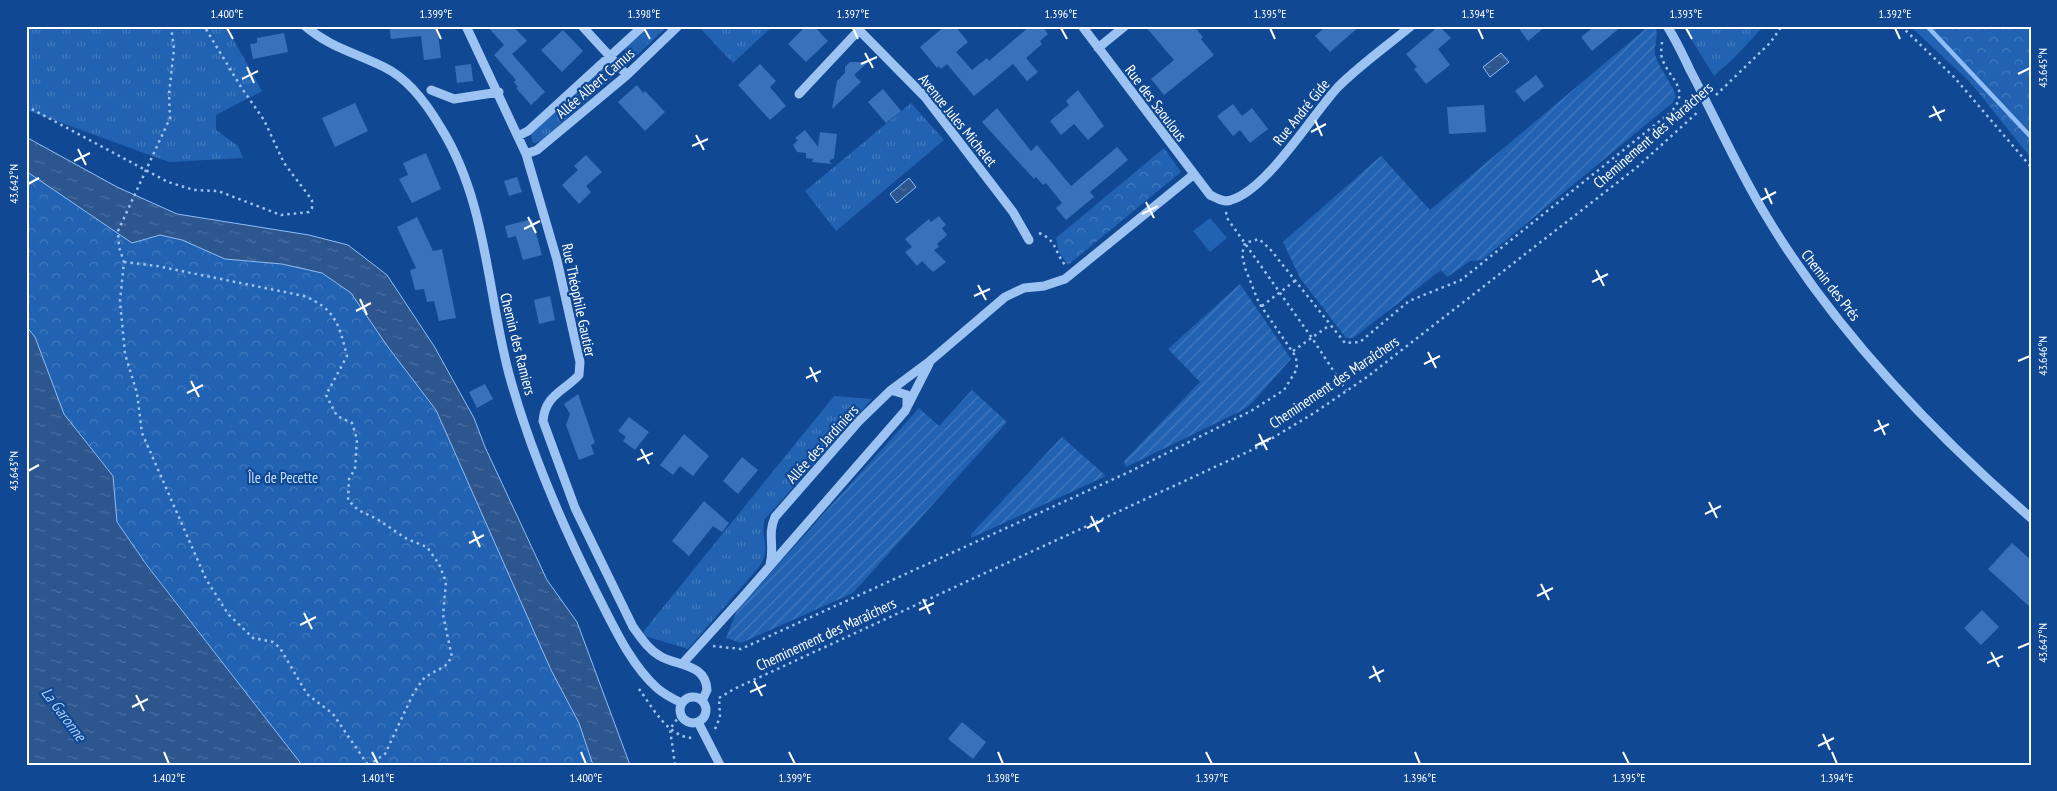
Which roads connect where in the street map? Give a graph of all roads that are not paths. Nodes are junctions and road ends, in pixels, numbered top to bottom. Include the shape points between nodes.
1 (304, 26) edge
2 (466, 26) edge
3 (582, 26) edge
4 (643, 26) edge
5 (678, 26) edge
6 (1082, 26) edge
7 (1125, 26) edge
8 (1411, 26) edge
9 (857, 28) edge
10 (1668, 28) edge
11 (1098, 48) junction
12 (610, 56) junction
13 (627, 75) junction
14 (431, 90) dead end
15 (499, 92) junction
16 (798, 94) dead end
17 (518, 136) junction
18 (526, 154) junction
19 (1193, 175) junction
20 (1210, 195) joint
21 (1029, 240) dead end
22 (930, 361) junction
23 (891, 390) junction
24 (907, 406) junction
25 (2031, 518) edge
26 (770, 565) junction
27 (683, 663) junction
28 (702, 701) junction
29 (682, 703) junction
30 (698, 722) junction
31 (720, 765) edge

1 - 29 street, Chemin des Ramiers via 322,41 400,77 442,129 476,206 509,374 535,453 569,537 634,659 657,688
2 - 15 street, Rue Théophile Gautier
3 - 12 street
4 - 12 street, Allée Albert Camus
5 - 13 street, Allée Albert Camus
6 - 11 street, Rue des Saoulous
7 - 11 street
8 - 20 street, Rue André Gide via 1338,87 1275,166 1247,191 1232,200 1223,201
9 - 16 street
9 - 21 street, Avenue Jules Michelet via 925,97
10 - 25 street, Chemin des Prés via 1764,212 1828,307 1896,388
11 - 19 street, Rue des Saoulous
12 - 13 street
12 - 17 street, Allée Albert Camus via 528,132
13 - 18 street, Allée Albert Camus via 537,150
14 - 15 street via 454,99
15 - 17 street, Rue Théophile Gautier
17 - 18 street, Rue Théophile Gautier
18 - 27 street, Rue Théophile Gautier via 557,260 580,362 580,375 547,404 543,421 575,508 633,628 661,657
19 - 20 street, Rue des Saoulous
19 - 22 street, Allée des Jardiniers via 1065,279 1024,288 1005,297
22 - 23 street, Allée des Jardiniers
22 - 24 street, Allée des Jardiniers
23 - 24 street via 907,395
23 - 26 street, Allée des Jardiniers via 859,421 775,517 770,528 774,550
24 - 26 street, Allée des Jardiniers
26 - 27 street, Allée des Jardiniers
27 - 28 street, Rue Théophile Gautier via 703,677 707,690
28 - 29 street via 692,697
28 - 30 street via 706,713
29 - 30 street via 680,715 688,723
30 - 31 street

